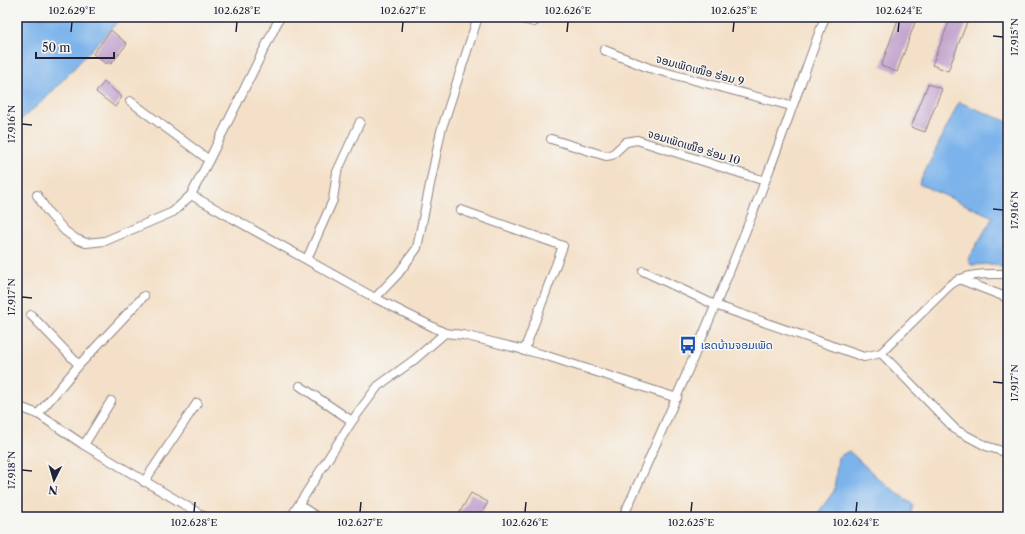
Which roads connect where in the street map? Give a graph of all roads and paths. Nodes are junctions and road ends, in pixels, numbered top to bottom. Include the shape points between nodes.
1 (280, 17) edge
2 (478, 17) edge
3 (514, 17) edge
4 (539, 17) edge
5 (825, 17) edge
6 (604, 50) dead end
7 (130, 101) dead end
8 (791, 106) junction
9 (360, 122) dead end
10 (551, 139) dead end
11 (209, 160) junction
12 (765, 181) junction
13 (37, 195) dead end
14 (190, 195) junction
15 (462, 210) dead end
16 (307, 260) junction
17 (644, 271) dead end
18 (1008, 274) edge
19 (959, 279) junction
20 (144, 296) dead end
21 (375, 298) junction
22 (1008, 298) edge
23 (715, 305) junction
24 (31, 315) dead end
25 (445, 333) junction
26 (524, 350) junction
27 (881, 353) junction
28 (79, 365) junction
29 (300, 386) dead end
30 (677, 398) junction
31 (111, 400) dead end
32 (197, 403) dead end
33 (17, 406) edge
34 (38, 414) junction
35 (352, 421) junction
36 (84, 445) junction
37 (1008, 453) edge
38 (144, 482) junction
39 (299, 505) junction
40 (193, 514) edge
41 (206, 517) edge
42 (291, 517) edge
43 (317, 517) edge
44 (623, 517) edge

1 - 11 street
2 - 21 street via 441,131 417,248 398,274
3 - 4 street via 534,22
5 - 8 street
6 - 8 street, ຈອມເພັດເໜືອ ຮ່ອມ 9 via 649,68
7 - 11 street
8 - 12 street
9 - 16 street via 337,172 333,200
10 - 12 street, ຈອມເພັດເໜືອ ຮ່ອມ 10 via 606,156 612,155 626,142 637,140
11 - 14 street
12 - 23 street
13 - 14 street via 65,231 86,244 104,241 173,212
14 - 16 street
15 - 26 street via 563,246
16 - 21 street
17 - 23 street
18 - 19 street via 976,274
19 - 22 street
19 - 27 street
20 - 28 street
21 - 25 street
23 - 27 street via 864,357
23 - 30 street
24 - 28 street
25 - 26 street
25 - 35 street via 378,386
26 - 30 street
27 - 37 street via 956,430 986,446
28 - 34 street
29 - 35 street
30 - 44 street
31 - 36 street
32 - 38 street
33 - 34 street
34 - 36 street
35 - 39 street
36 - 38 street
38 - 40 street
39 - 42 street
39 - 43 street
40 - 41 street

